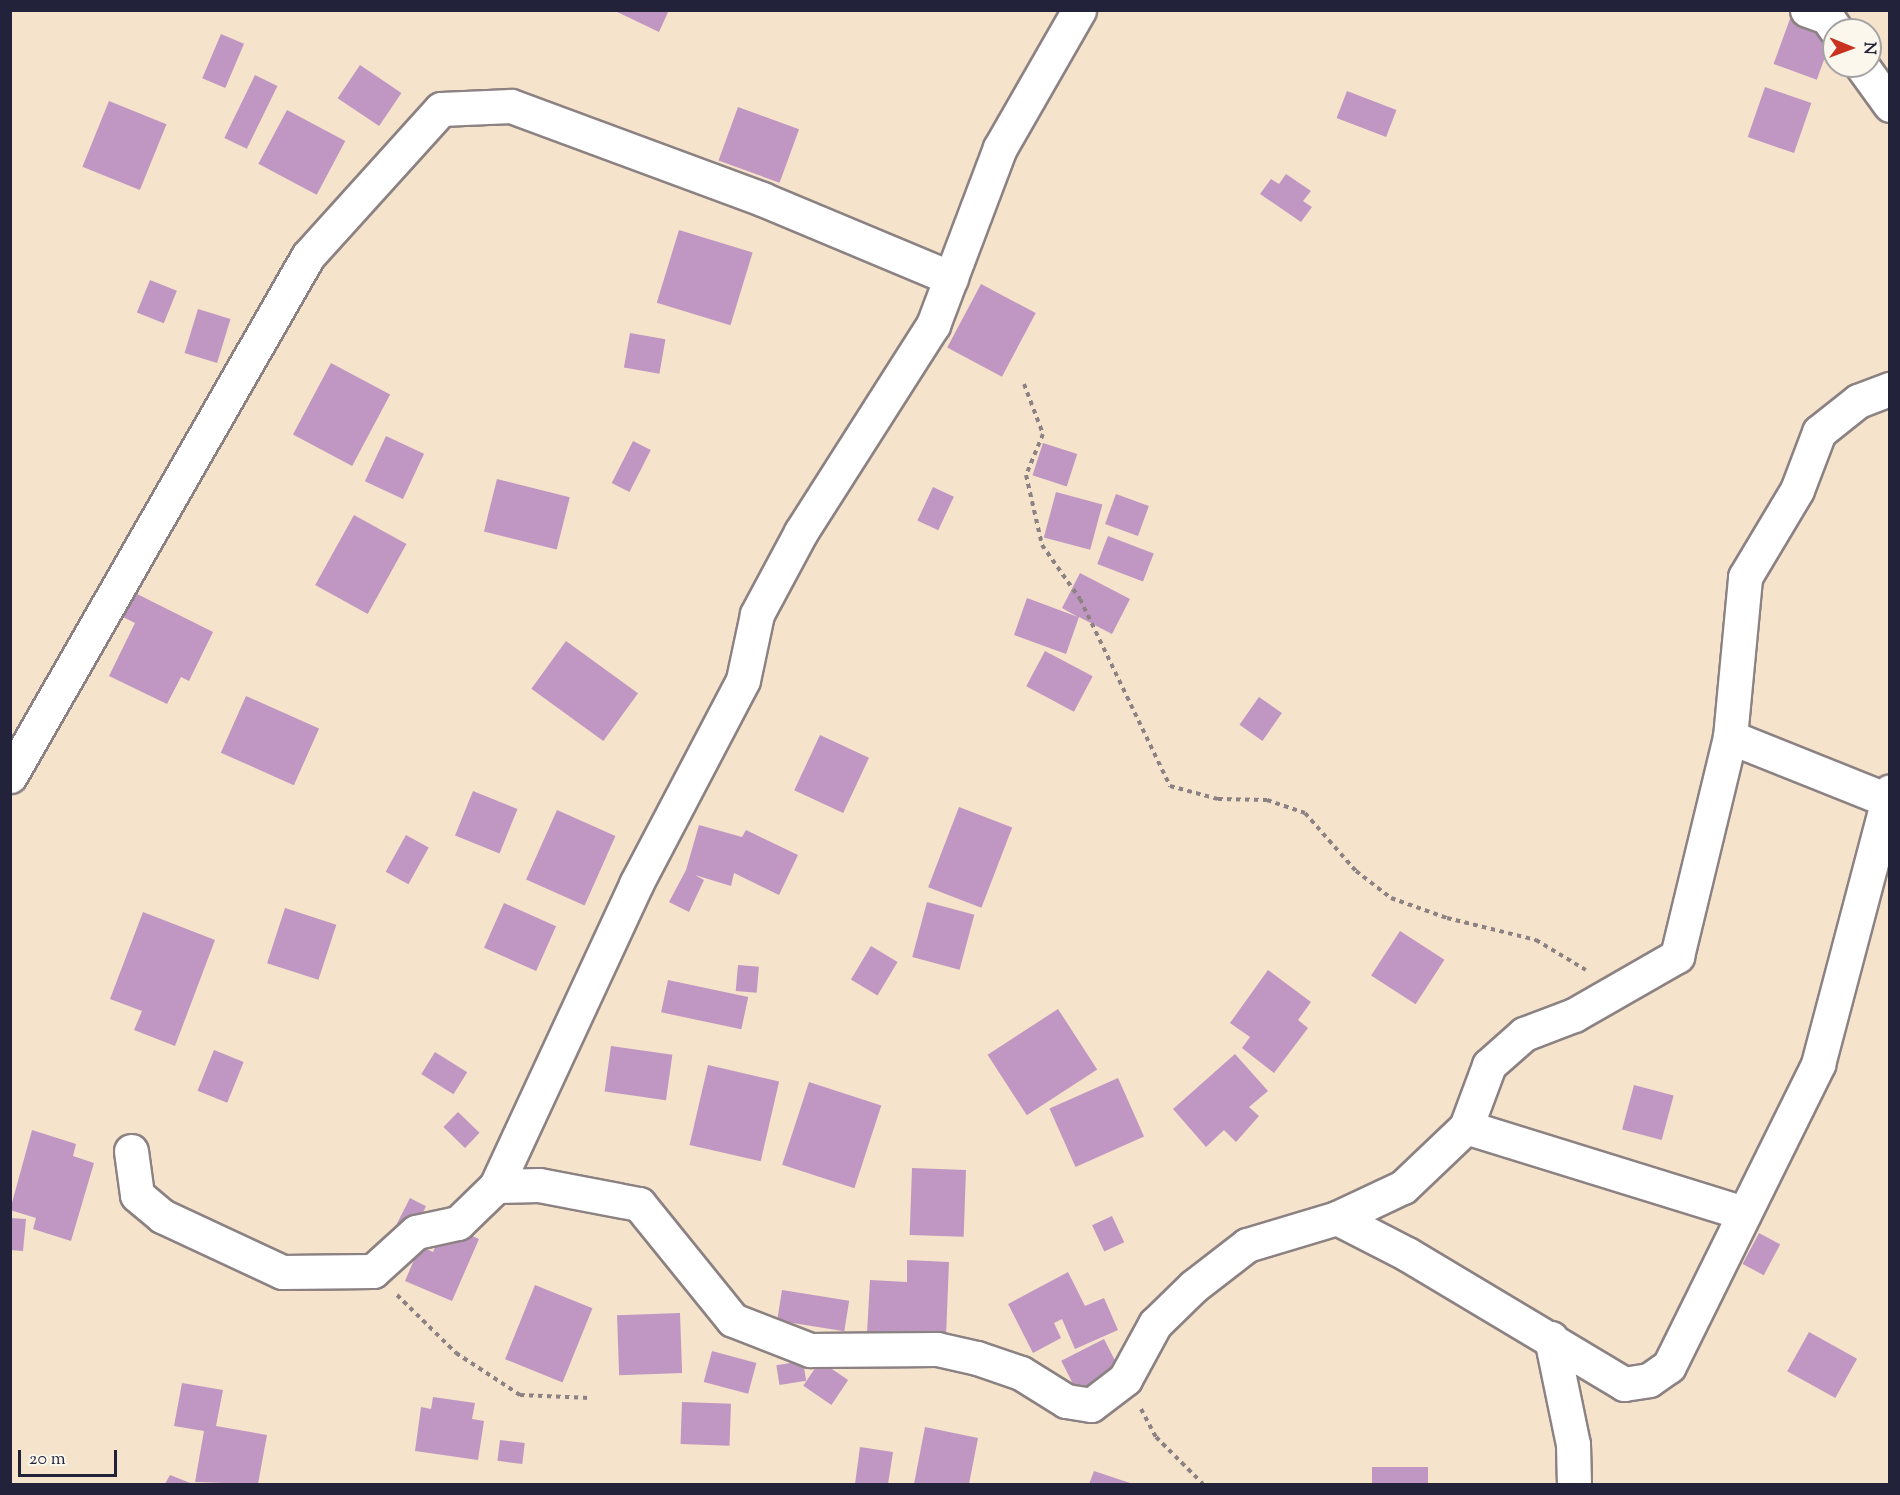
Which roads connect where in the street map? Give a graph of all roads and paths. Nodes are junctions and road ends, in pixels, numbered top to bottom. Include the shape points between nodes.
1 (1079, 10) edge
2 (1807, 10) edge
3 (1827, 18) edge
4 (1871, 78) edge
5 (1890, 105) edge
6 (951, 278) junction
7 (1024, 384) dead end
8 (1890, 389) edge
9 (1730, 737) junction
10 (10, 776) edge
11 (1889, 798) edge
12 (1617, 989) junction
13 (1466, 1127) junction
14 (131, 1151) dead end
15 (496, 1185) junction
16 (1744, 1213) junction
17 (1337, 1218) junction
18 (373, 1271) junction
19 (1551, 1338) junction
20 (1125, 1379) junction
21 (590, 1398) dead end
22 (1203, 1485) edge
23 (1574, 1485) edge

1 - 6 street via 1000,148
2 - 3 street
4 - 5 street
6 - 10 street via 762,199 511,106 441,108 308,256
6 - 15 street via 933,325 801,532 757,614 743,680 636,884
7 - 12 path via 1043,434 1026,475 1042,545 1080,599 1170,786 1218,799 1267,800 1305,813 1356,871 1391,898 1447,918 1536,940
8 - 9 street via 1858,401 1819,432 1797,490 1745,577
9 - 11 street
9 - 12 street via 1677,956
11 - 16 street via 1818,1064
12 - 13 street via 1574,1015 1524,1034 1489,1065
13 - 16 street
13 - 17 street via 1403,1187
14 - 18 street via 137,1195 162,1216 196,1234 282,1272
15 - 18 street via 458,1223 416,1232
15 - 20 street via 539,1185 639,1204 733,1320 810,1350 947,1351 1020,1373 1066,1401 1091,1405
16 - 19 street via 1670,1366 1648,1380 1624,1384
17 - 19 street
17 - 20 street via 1247,1245 1194,1286 1155,1324
18 - 21 path via 456,1353 520,1395
19 - 23 street via 1573,1444
20 - 22 path via 1156,1437

